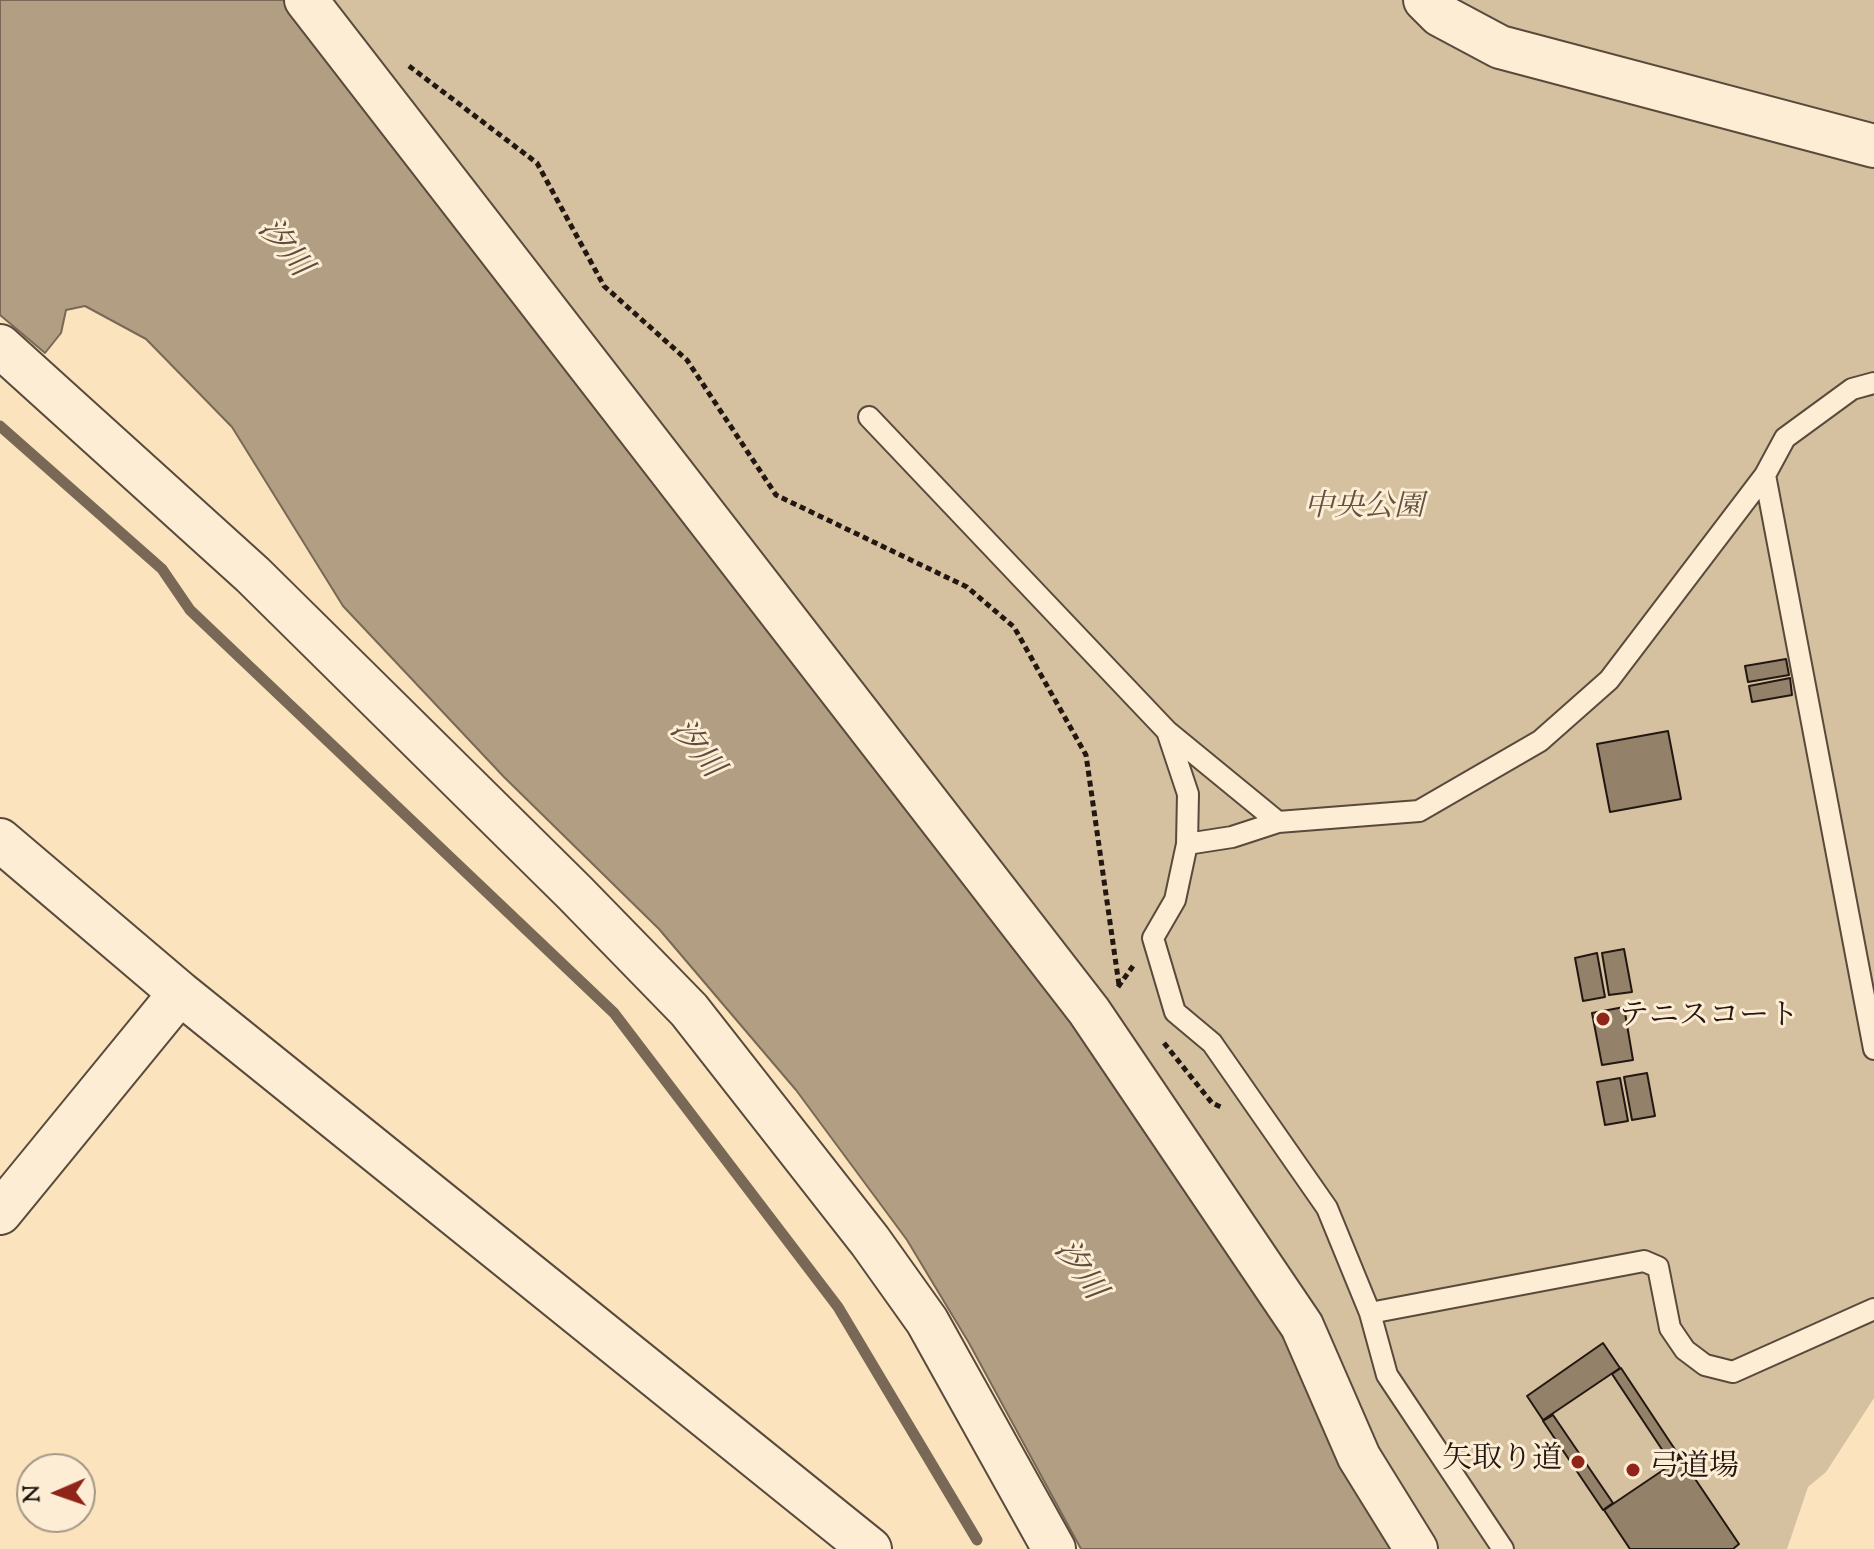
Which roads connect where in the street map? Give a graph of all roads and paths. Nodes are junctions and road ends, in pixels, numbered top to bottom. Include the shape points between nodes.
1 (306, 0) edge
2 (1425, 0) edge
3 (346, 55) junction
4 (1874, 146) edge
5 (0, 346) edge
6 (1874, 383) edge
7 (869, 417) dead end
8 (1765, 475) junction
9 (1167, 731) junction
10 (1278, 822) junction
11 (0, 840) edge
12 (1187, 844) junction
13 (1153, 938) junction
14 (180, 993) junction
15 (1128, 997) dead end
16 (1104, 998) junction
17 (1156, 1032) dead end
18 (1874, 1049) edge
19 (1276, 1132) junction
20 (0, 1213) edge
21 (1874, 1309) edge
22 (1370, 1313) junction
23 (870, 1549) edge
24 (1054, 1549) edge
25 (1416, 1549) edge
26 (1503, 1549) edge

1 - 3 street
2 - 4 street via 1440,15 1500,47
3 - 16 street
3 - 16 path via 401,60 537,163 604,286 687,360 776,495 967,587 1014,627 1086,755
5 - 24 street via 253,575 689,1010 927,1321
6 - 8 lane via 1852,389 1785,438
7 - 9 lane
8 - 10 lane via 1609,680 1540,741 1419,811
8 - 18 lane
9 - 10 lane
9 - 12 lane via 1188,794
10 - 12 lane
11 - 14 street
12 - 13 lane via 1175,900
13 - 16 path
13 - 19 lane via 1175,1012 1212,1043
14 - 20 street
14 - 23 street
15 - 16 path
16 - 25 street via 1302,1326 1359,1457
17 - 19 path via 1212,1103
19 - 22 lane via 1327,1208
21 - 22 lane via 1733,1372 1705,1365 1685,1350 1670,1328 1658,1267 1644,1261
22 - 26 lane via 1387,1375

